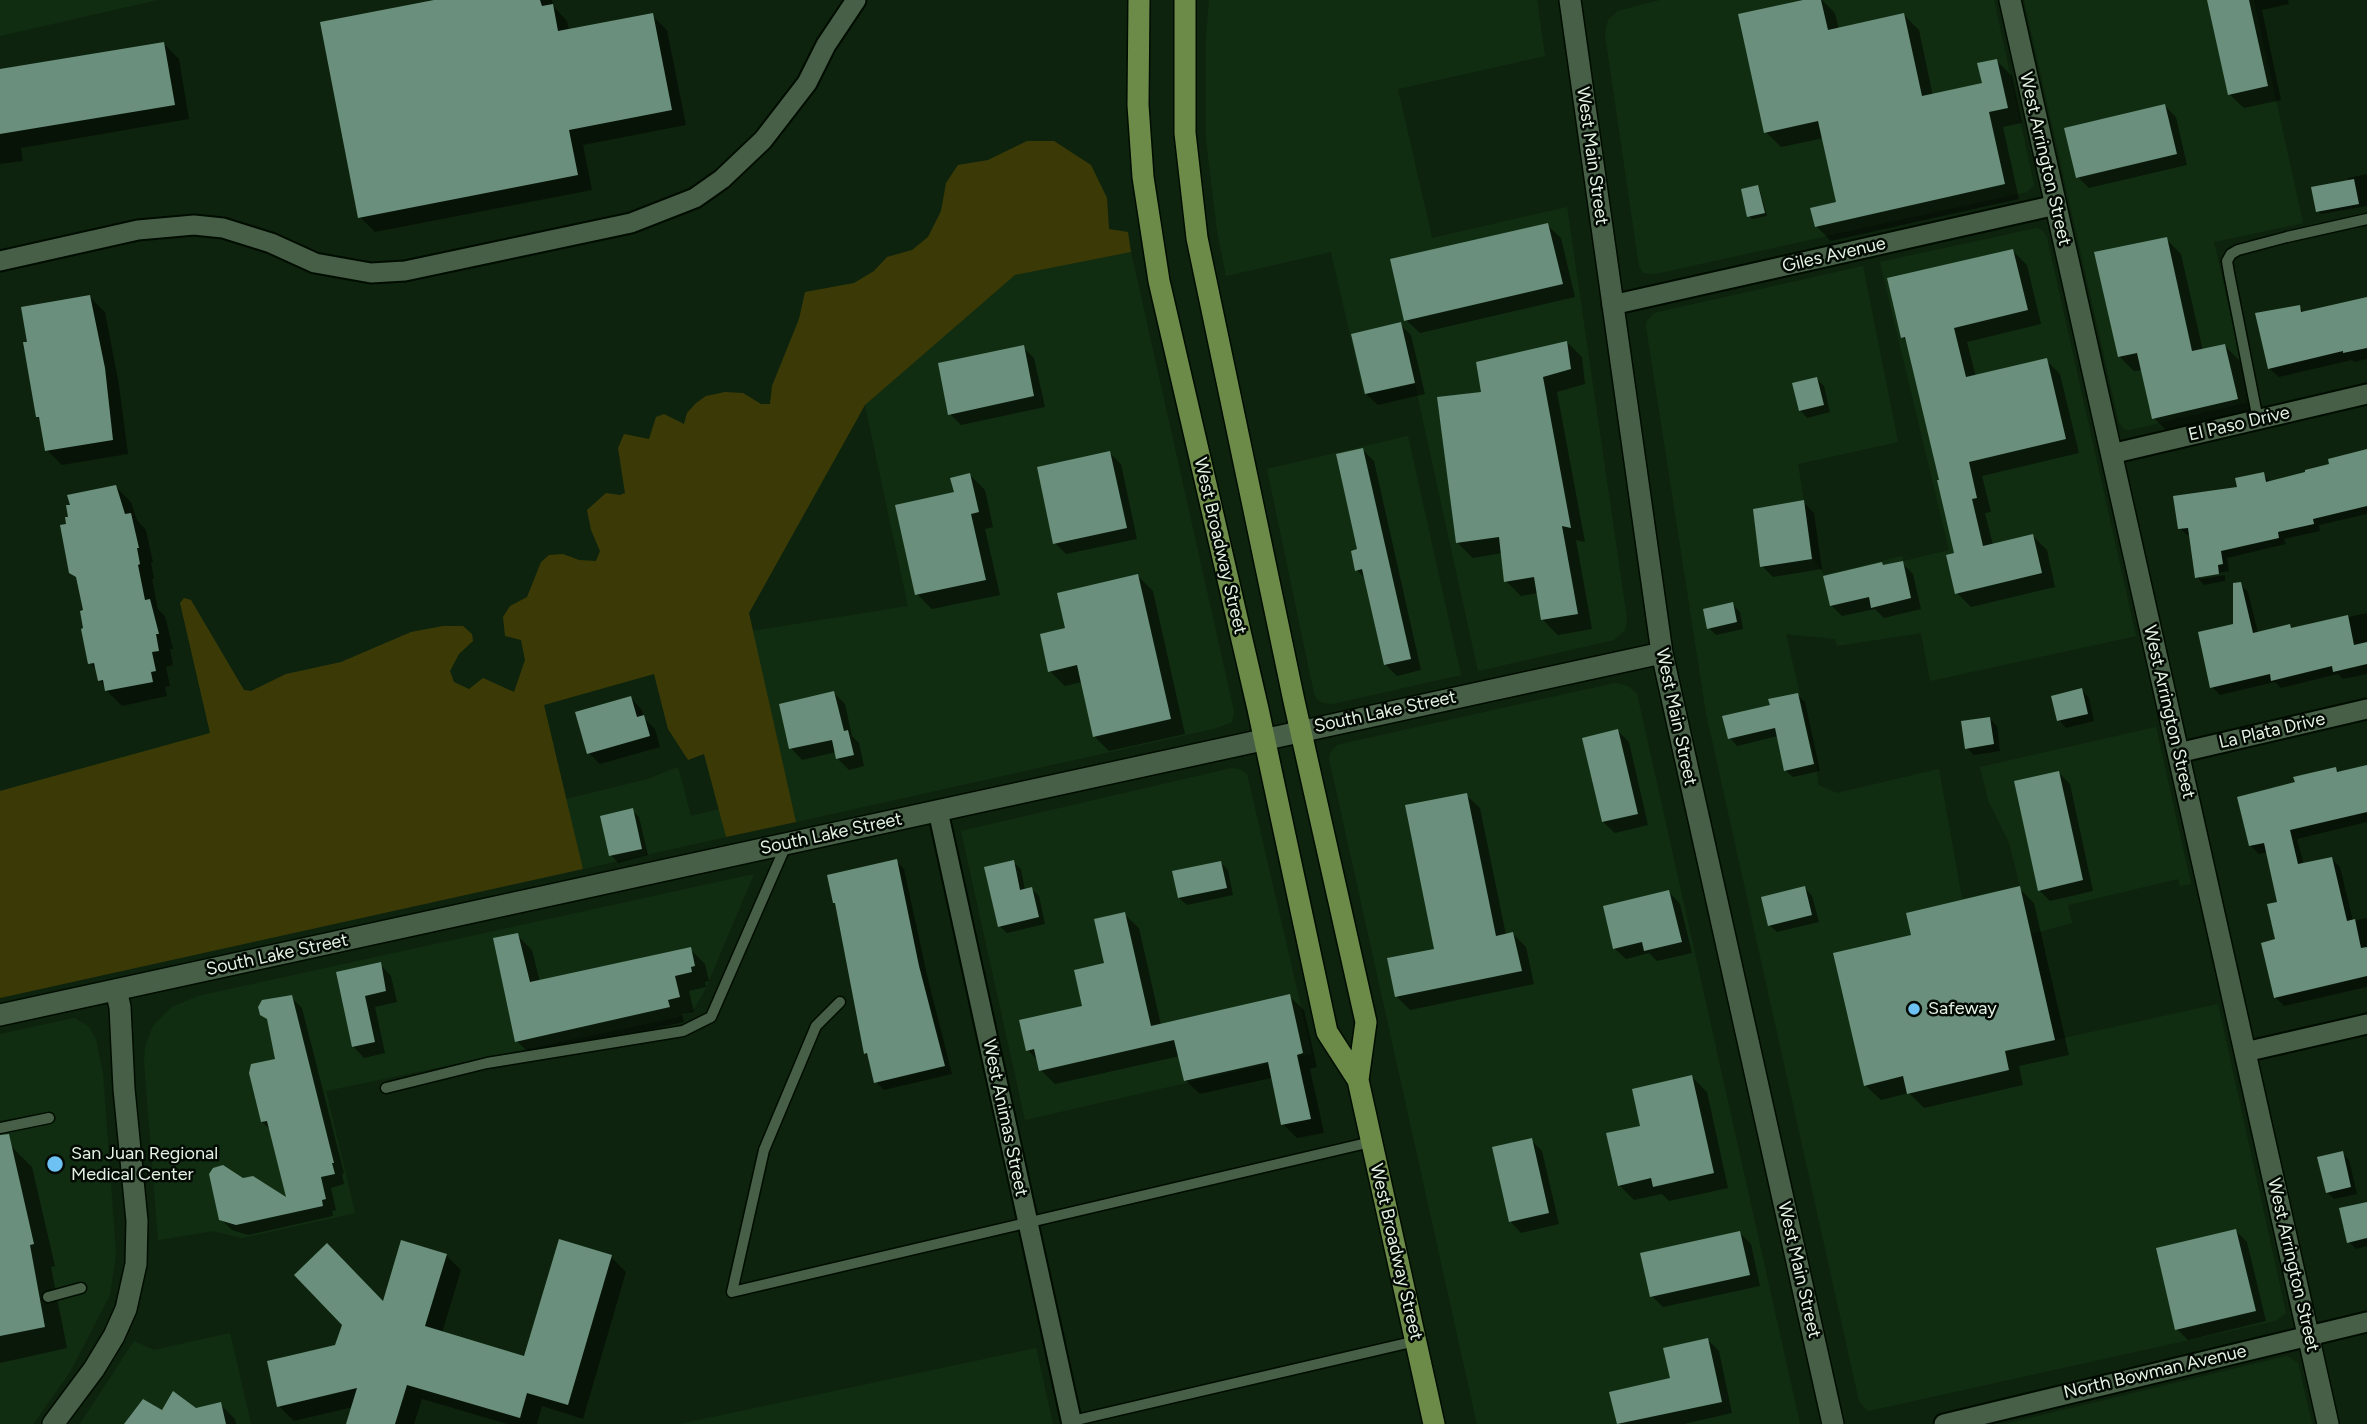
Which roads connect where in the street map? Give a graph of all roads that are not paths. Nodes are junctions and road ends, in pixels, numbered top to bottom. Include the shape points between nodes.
1 (856, 0) edge
2 (1139, 0) edge
3 (1185, 0) edge
4 (1570, 0) edge
5 (2010, 0) edge
6 (2056, 205) junction
7 (2367, 219) edge
8 (0, 261) edge
9 (1612, 305) junction
10 (2367, 394) edge
11 (2258, 419) junction
12 (2111, 454) junction
13 (1662, 653) junction
14 (2367, 709) edge
15 (1300, 731) junction
16 (1264, 740) junction
17 (2178, 753) junction
18 (938, 811) junction
19 (787, 844) junction
20 (116, 990) junction
21 (840, 1002) dead end
22 (0, 1015) edge
23 (2367, 1024) edge
24 (2245, 1052) junction
25 (1357, 1080) junction
26 (386, 1088) dead end
27 (49, 1118) dead end
28 (0, 1128) edge
29 (1371, 1142) junction
30 (1028, 1224) junction
31 (80, 1288) dead end
32 (47, 1297) dead end
33 (2367, 1322) edge
34 (2308, 1336) junction
35 (1416, 1341) junction
36 (1072, 1422) edge
37 (53, 1424) edge
38 (1434, 1424) edge
39 (1833, 1424) edge
40 (1944, 1424) edge
41 (2328, 1424) edge

1 - 8 street via 807,83 763,140 695,198 631,223 405,271 371,273 314,263 271,243 194,225 138,230
2 - 16 main road, West Broadway Street via 1138,105 1150,230
3 - 15 main road, West Broadway Street via 1185,133 1197,237
4 - 9 main road, West Main Street
5 - 6 main road, West Arrington Street
6 - 9 street, Giles Avenue
6 - 12 main road, West Arrington Street
7 - 11 lane via 2238,250 2227,261
9 - 13 main road, West Main Street
10 - 11 street, El Paso Drive
11 - 12 street, El Paso Drive
12 - 17 main road, West Arrington Street
13 - 15 main road, South Lake Street
13 - 39 main road, West Main Street
14 - 17 street, La Plata Drive
15 - 16 main road, South Lake Street
15 - 25 main road, West Broadway Street via 1366,1022
16 - 18 main road, South Lake Street
16 - 25 main road, West Broadway Street via 1327,1032
17 - 24 main road, West Arrington Street
18 - 19 main road, South Lake Street
18 - 30 street, West Animas Street
19 - 20 main road, South Lake Street
19 - 26 lane via 711,1017 683,1031 487,1063
20 - 22 main road, South Lake Street
20 - 37 main road via 137,1221 136,1264 126,1309 114,1336
21 - 30 lane via 816,1026 764,1150 732,1292
23 - 24 street
24 - 34 main road, West Arrington Street
25 - 29 main road, West Broadway Street
27 - 28 lane
29 - 30 lane
29 - 35 main road, West Broadway Street
30 - 36 street, West Animas Street
31 - 32 lane
33 - 34 street, North Bowman Avenue
34 - 40 street, North Bowman Avenue
34 - 41 main road, West Arrington Street
35 - 36 lane
35 - 38 main road, West Broadway Street

